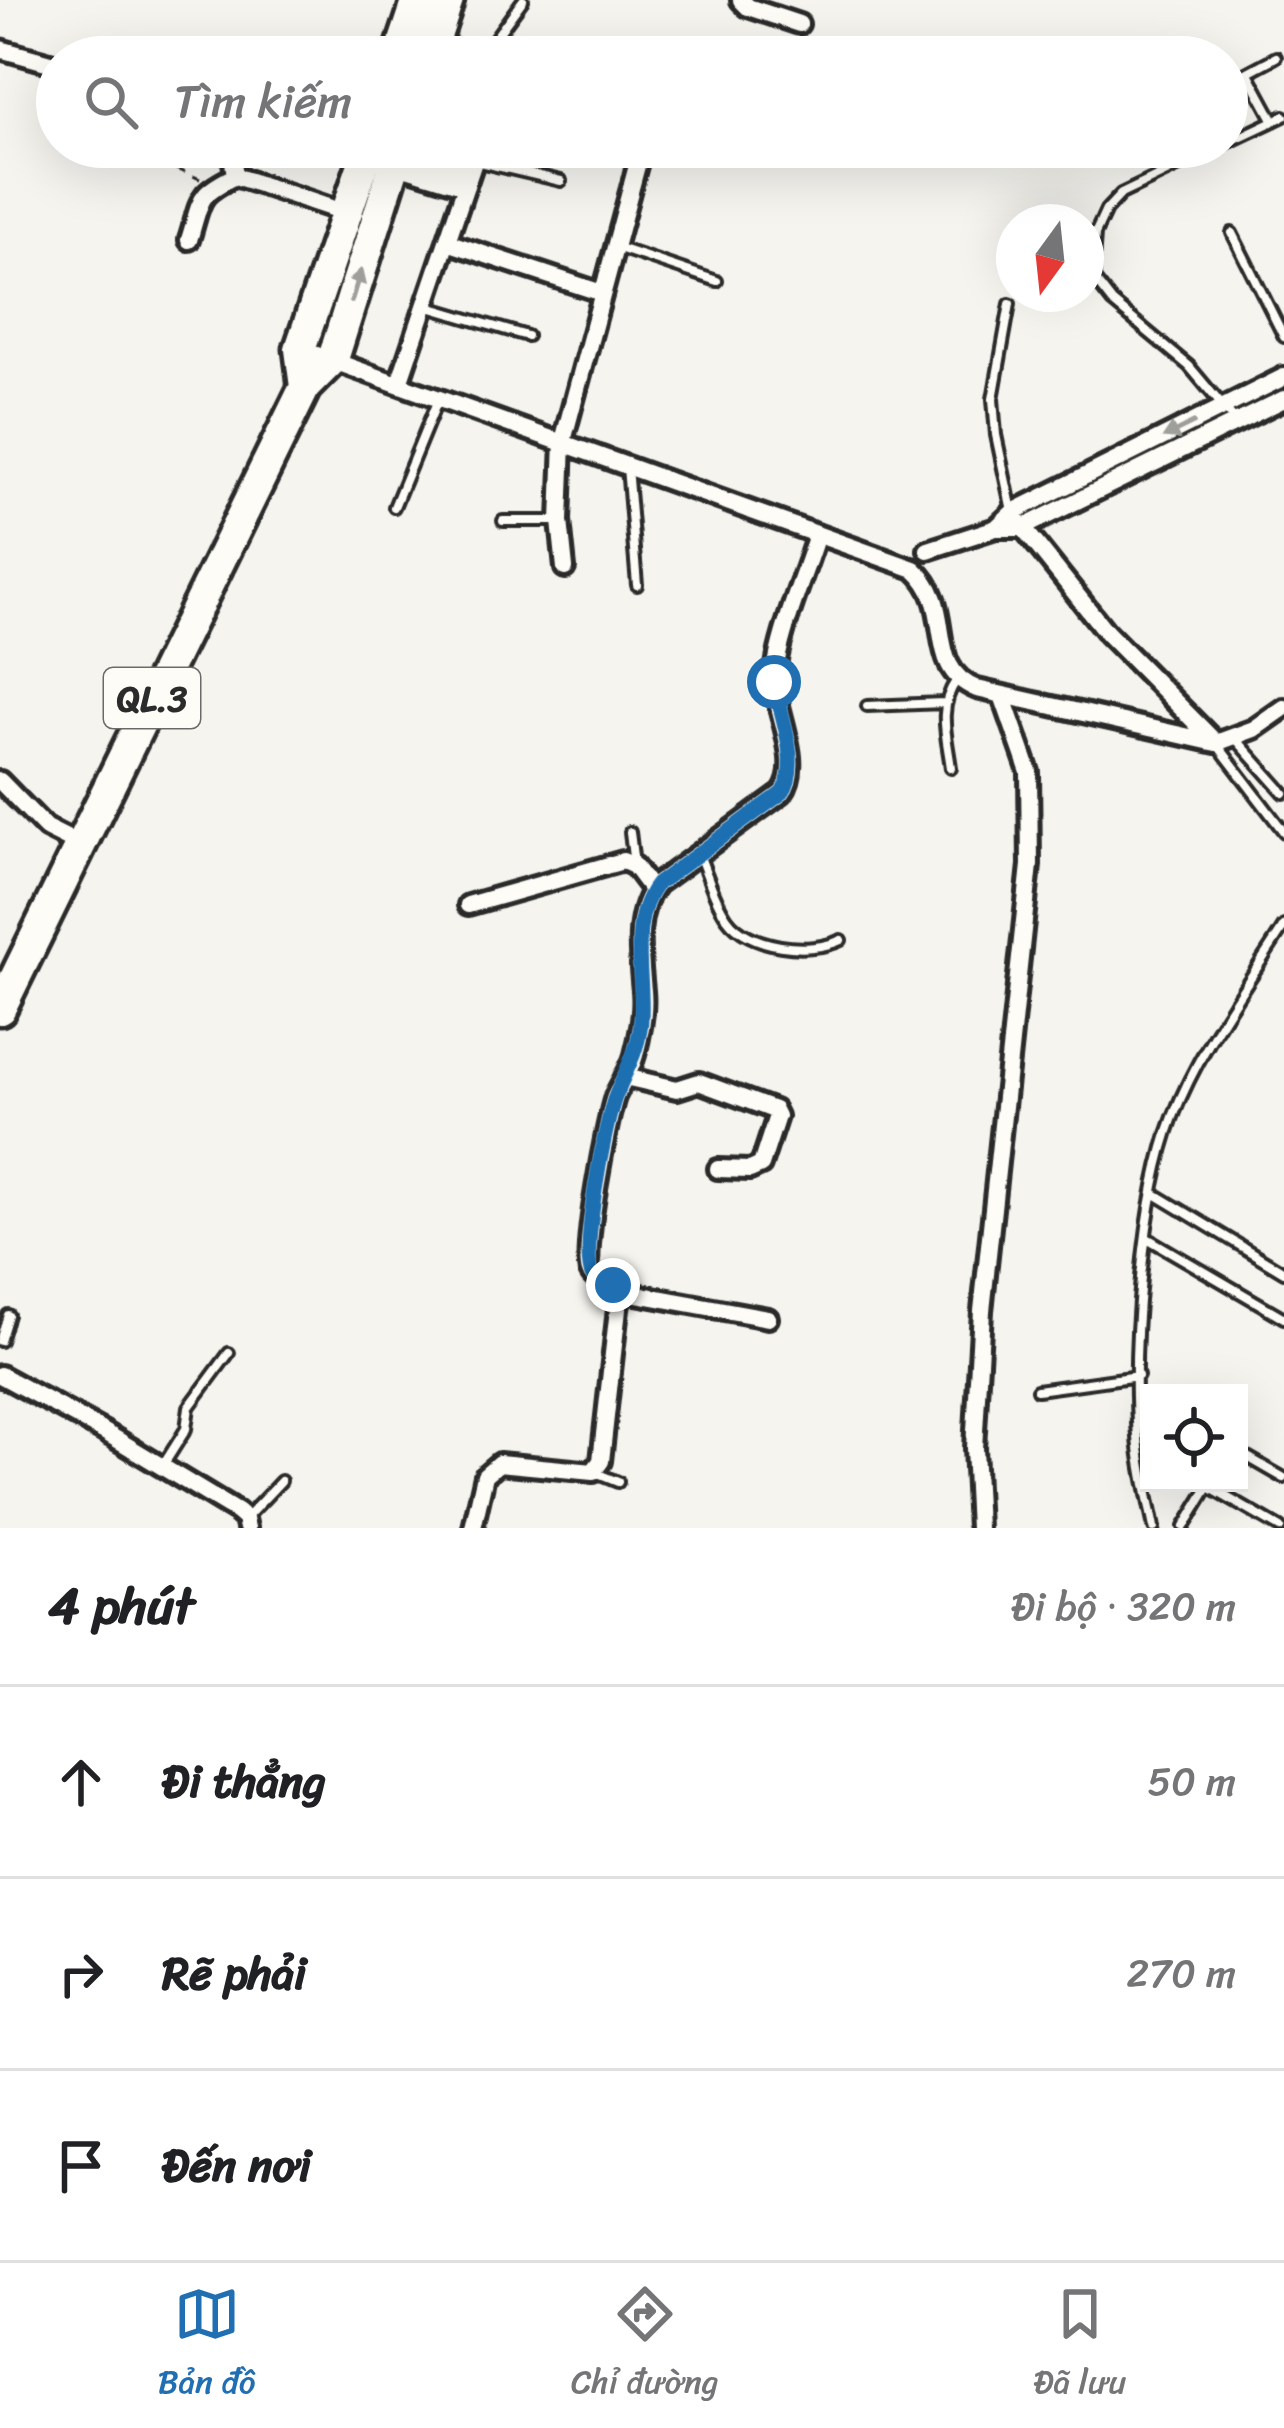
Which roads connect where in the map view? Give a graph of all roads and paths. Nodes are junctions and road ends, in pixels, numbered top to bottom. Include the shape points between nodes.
1 (418, 0) edge
2 (448, 0) edge
3 (523, 0) edge
4 (741, 0) edge
5 (799, 24) dead end
6 (406, 36) edge
7 (435, 36) edge
8 (497, 36) edge
9 (0, 49) edge
10 (1276, 57) dead end
11 (36, 59) edge
12 (1248, 73) joint
13 (1279, 118) edge
14 (1248, 133) edge
15 (174, 168) dead end
16 (234, 168) edge
17 (378, 168) edge
18 (386, 168) edge
19 (472, 168) edge
20 (478, 168) edge
21 (636, 168) edge
22 (1175, 168) edge
23 (235, 176) junction
24 (561, 182) dead end
25 (212, 184) junction
26 (346, 213) junction
27 (1232, 233) dead end
28 (190, 240) dead end
29 (447, 242) junction
30 (615, 246) junction
31 (717, 281) dead end
32 (602, 293) junction
33 (425, 306) junction
34 (1009, 312) edge
35 (527, 336) dead end
36 (1284, 338) edge
37 (300, 349) junction
38 (333, 359) junction
39 (1284, 377) edge
40 (399, 383) junction
41 (304, 387) junction
42 (439, 397) junction
43 (1284, 399) edge
44 (1225, 407) junction
45 (1237, 423) junction
46 (563, 441) junction
47 (626, 464) junction
48 (394, 507) dead end
49 (1017, 520) junction
50 (503, 521) dead end
51 (560, 521) junction
52 (817, 533) junction
53 (914, 556) junction
54 (565, 568) dead end
55 (637, 585) dead end
56 (956, 681) junction
57 (1002, 695) junction
58 (944, 703) junction
59 (867, 706) dead end
60 (1284, 707) edge
61 (1235, 738) junction
62 (1216, 743) junction
63 (951, 768) dead end
64 (0, 781) edge
65 (1284, 793) edge
66 (629, 832) dead end
67 (1284, 832) edge
68 (80, 845) junction
69 (698, 853) junction
70 (634, 866) junction
71 (652, 890) junction
72 (468, 904) dead end
73 (1284, 926) edge
74 (841, 940) dead end
75 (0, 1010) edge
76 (625, 1077) junction
77 (718, 1169) dead end
78 (1155, 1193) junction
79 (1147, 1238) junction
80 (1284, 1272) edge
81 (620, 1291) junction
82 (8, 1315) dead end
83 (768, 1318) dead end
84 (1284, 1318) edge
85 (0, 1341) edge
86 (229, 1353) dead end
87 (0, 1375) edge
88 (1138, 1376) junction
89 (1037, 1390) dead end
90 (1138, 1398) joint
91 (1248, 1457) edge
92 (161, 1467) junction
93 (593, 1472) junction
94 (1284, 1478) edge
95 (281, 1481) dead end
96 (618, 1482) dead end
97 (1206, 1492) edge
98 (1221, 1492) edge
99 (246, 1524) edge
100 (473, 1528) edge
101 (978, 1528) edge
102 (1154, 1528) edge
103 (1184, 1528) edge
104 (1280, 1528) edge

1 - 6 highway
2 - 7 highway
3 - 8 lane
4 - 5 street
9 - 11 street
10 - 12 lane
12 - 13 lane
13 - 14 lane
15 - 25 path
16 - 23 street
17 - 26 highway
38 -> 18 highway, QL.3
19 - 29 street
20 - 24 lane
21 - 30 street
22 - 44 lane via 1121,194 1106,211 1095,234 1094,279
23 - 25 street
23 - 26 street
25 - 28 street
26 - 37 highway
27 - 36 lane
29 - 32 street
29 - 33 street
30 - 31 lane
30 - 32 street
32 - 46 street
33 - 35 lane
33 - 40 street
34 - 49 lane via 993,398
37 - 38 street
37 - 41 highway
38 - 40 street
38 - 41 highway, QL.3
39 - 44 street
40 - 42 street
41 - 68 highway, QL.3
42 - 46 street
42 - 48 lane
43 - 45 street
44 - 45 lane
44 -> 49 street
45 - 49 street
46 - 47 street
46 - 51 street
47 - 52 street
47 - 55 lane
49 - 53 street
49 - 62 street via 1107,633
50 - 51 lane
51 - 54 street
52 - 53 street
52 - 69 street via 776,657 789,783
53 - 56 street via 914,569 933,590 946,666
56 - 57 street
56 - 58 lane
57 - 62 street
57 - 101 street via 1029,772 1031,819 976,1384
58 - 59 lane
58 - 63 lane
60 - 61 street
61 - 62 street
61 - 65 lane
62 - 67 lane
64 - 68 street via 46,828
66 - 70 lane
68 - 75 highway, QL.3
69 - 71 street
69 - 74 lane via 740,931 783,945
70 - 71 street
70 - 72 street via 623,861
71 - 76 street via 638,949 640,1027
73 - 78 lane via 1198,1062 1172,1120
76 - 77 street via 677,1089 699,1082 775,1110 761,1165
76 - 81 street via 604,1141 588,1267
78 - 79 lane
78 - 80 lane
79 - 84 lane
79 - 88 lane
81 - 83 street
81 - 93 street via 602,1461
82 - 85 lane
86 - 92 lane via 189,1407 186,1429
87 - 92 street
88 - 89 lane
88 - 90 lane
90 - 102 lane
91 - 94 lane
92 - 99 street
93 - 96 lane
93 - 100 street via 499,1463 485,1475
95 - 99 lane
97 - 103 lane
98 - 104 lane

